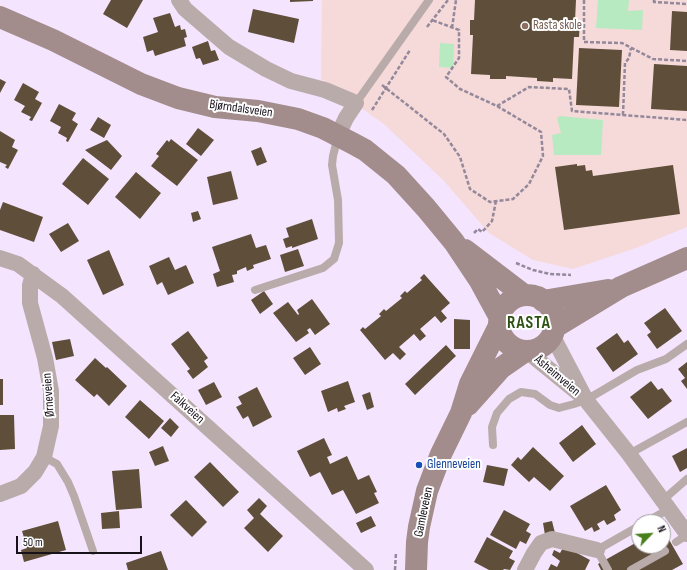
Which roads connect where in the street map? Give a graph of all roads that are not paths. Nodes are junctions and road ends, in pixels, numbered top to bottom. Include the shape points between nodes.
1 (179, 0) edge
2 (429, 0) edge
3 (0, 18) edge
4 (356, 103) junction
5 (338, 135) junction
6 (454, 242) junction
7 (0, 258) edge
8 (687, 258) edge
9 (33, 274) junction
10 (621, 287) junction
11 (255, 290) dead end
12 (534, 298) junction
13 (499, 321) junction
14 (553, 331) junction
15 (687, 344) edge
16 (526, 352) junction
17 (586, 400) junction
18 (461, 413) junction
19 (687, 422) edge
20 (493, 445) dead end
21 (630, 454) junction
22 (44, 457) junction
23 (687, 479) edge
24 (0, 494) edge
25 (666, 504) junction
26 (655, 514) edge
27 (631, 531) edge
28 (683, 537) edge
29 (597, 550) junction
30 (93, 551) dead end
31 (658, 554) edge
32 (366, 570) edge
33 (416, 570) edge
34 (525, 570) edge
35 (608, 570) edge
36 (631, 570) edge

1 - 4 street via 229,47 291,81 325,90
2 - 4 lane
3 - 5 main road, Bjørndalsveien via 178,98 279,115
4 - 5 street
5 - 6 main road, Bjørndalsveien via 365,150 396,175
5 - 11 lane via 332,166 338,200 339,242 334,259 323,268
6 - 12 main road, Bjørndalsveien
6 - 13 main road, Bjørndalsveien via 480,281
7 - 9 street, Falkveien via 18,264
8 - 10 main road, Gamleveien
9 - 22 street, Ørneveien via 30,303 51,391 50,426
9 - 32 street, Falkveien via 62,296
10 - 12 main road, Gamleveien
10 - 14 main road, Gamleveien
12 - 13 main road, Gamleveien via 516,297 508,302
12 - 14 main road via 549,306 554,319
13 - 16 main road via 500,334 504,341 517,350
13 - 18 main road, Gamleveien via 470,384
14 - 16 main road, Gamleveien via 543,347
14 - 17 street, Åsheimveien
15 - 17 lane via 666,359 637,370
16 - 17 street, Åsheimveien
16 - 18 main road, Gamleveien via 501,368
17 - 20 lane via 559,408 535,394 521,392 509,399 497,413 492,428
17 - 21 street, Åsheimveien
18 - 33 main road, Gamleveien via 441,454 428,491 419,527
19 - 21 lane
21 - 25 street, Åsheimveien
22 - 24 street, Ørneveien via 35,472 21,486
22 - 30 lane via 57,464 68,482
23 - 25 lane
25 - 26 lane
25 - 28 street, Åsheimveien
27 - 29 lane
29 - 34 street via 552,539 541,543
29 - 35 lane
31 - 36 lane

